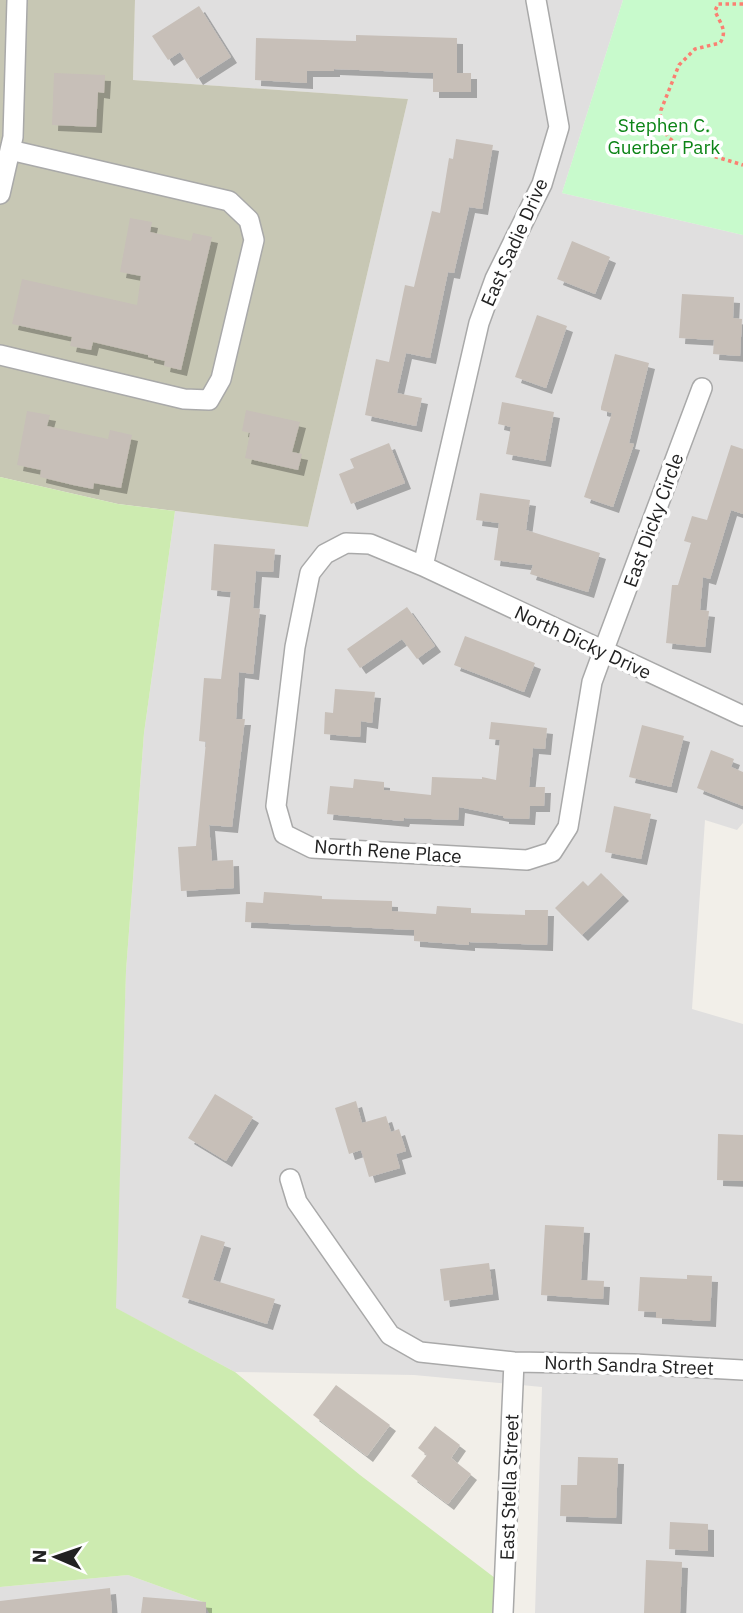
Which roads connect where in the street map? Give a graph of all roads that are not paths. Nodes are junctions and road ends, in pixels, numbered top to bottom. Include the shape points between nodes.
1 (17, 0) edge
2 (536, 0) edge
3 (8, 20) edge
4 (10, 150) junction
5 (0, 194) edge
6 (0, 355) edge
7 (702, 388) dead end
8 (423, 566) junction
9 (603, 652) junction
10 (743, 716) edge
11 (290, 1178) dead end
12 (514, 1362) junction
13 (743, 1370) edge
14 (503, 1613) edge

1 - 3 street
2 - 8 street, East Sadie Drive via 559,127 542,184 495,279 479,323
3 - 4 street
4 - 5 street
4 - 6 street via 229,201 249,220 254,240 221,379 209,400 184,400
7 - 9 street, East Dicky Circle
8 - 9 street, North Dicky Drive
8 - 9 street, North Rene Place via 370,544 346,543 325,554 310,573 295,648 276,806 284,834 312,848 527,860 552,852 568,827 592,682
9 - 10 street, North Dicky Drive
11 - 12 street, North Sandra Street via 296,1202 390,1335 420,1352
12 - 13 street, North Sandra Street
12 - 14 street, East Stella Street

